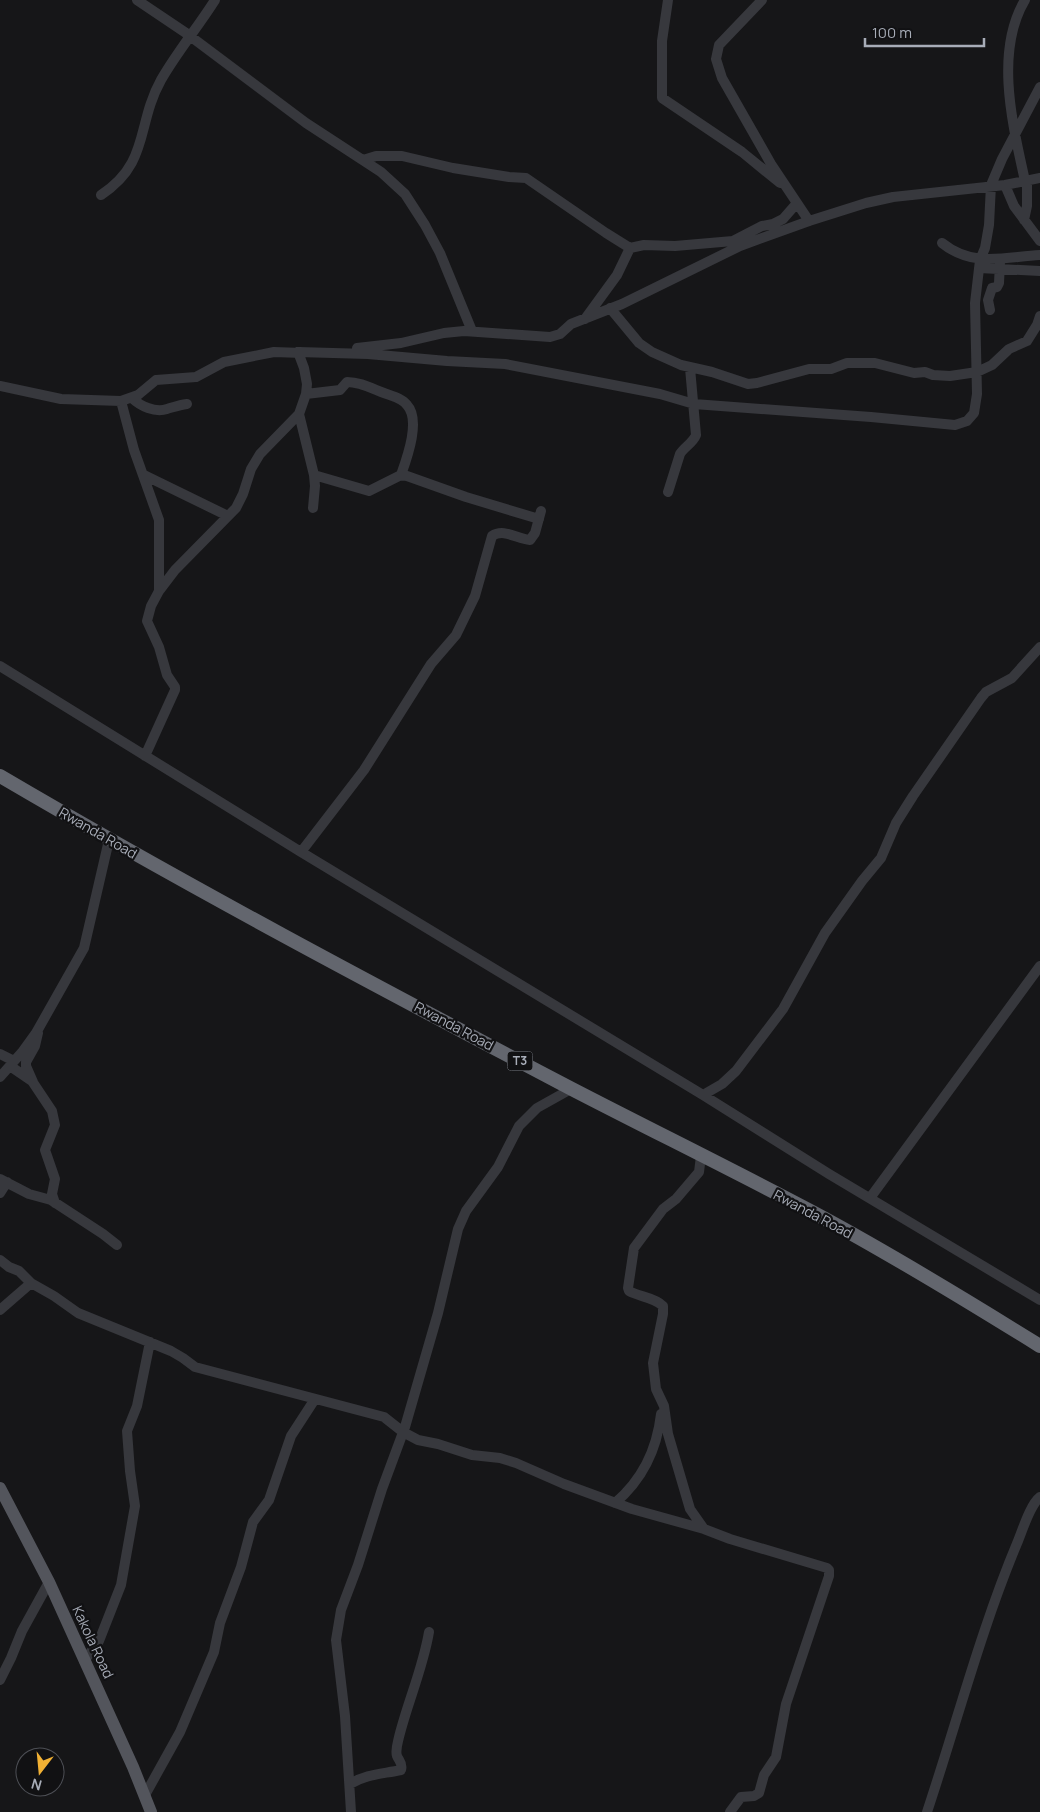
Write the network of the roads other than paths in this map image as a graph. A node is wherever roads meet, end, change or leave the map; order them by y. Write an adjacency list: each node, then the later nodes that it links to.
1 (137, 0): 6 (street)
2 (214, 0): 6 (street)
3 (668, 0): 14 (street)
4 (762, 0): 14 (street)
5 (1024, 0): 8 (street)
6 (190, 36): 9 (street); 15 (street)
7 (1040, 89): 8 (street)
8 (1014, 135): 11 (street); 12 (street)
9 (363, 160): 21 (street); 30 (street)
10 (1040, 178): 11 (street)
11 (1026, 181): 13 (street); 17 (street)
12 (991, 185): 13 (street); 18 (street); 23 (street)
13 (1005, 185): 17 (street)
14 (788, 190): 16 (street)
15 (100, 195)
16 (797, 203): 18 (street); 21 (street)
17 (1024, 220): 19 (street)
18 (809, 221): 26 (street)
19 (1040, 241)
20 (942, 243): 23 (street)
21 (630, 248): 29 (street)
22 (1040, 255): 24 (street)
23 (980, 264): 24 (street); 33 (street)
24 (1000, 264): 25 (street); 27 (street)
25 (1040, 271)
26 (610, 308): 29 (street); 32 (street)
27 (990, 310)
28 (1040, 316): 33 (street)
29 (584, 320): 30 (street)
30 (472, 331): 31 (street)
31 (301, 352): 35 (street); 36 (street); 38 (street)
32 (690, 368): 33 (street); 38 (street)
33 (977, 372): 38 (street)
34 (0, 386): 36 (street)
35 (306, 394): 39 (street); 42 (street)
36 (126, 400): 37 (street); 40 (street)
37 (187, 404)
38 (694, 404): 43 (street)
39 (299, 414): 41 (street); 45 (street)
40 (144, 475): 45 (street); 46 (street)
41 (314, 475): 42 (street); 44 (street)
42 (401, 475): 52 (street)
43 (668, 492)
44 (313, 508)
45 (228, 516): 46 (street)
46 (159, 590): 49 (street)
47 (1040, 647): 60 (street)
48 (0, 666): 49 (street)
49 (145, 756): 52 (street)
50 (0, 776): 51 (highway, Rwanda Road / T3)
51 (109, 840): 54 (street); 59 (highway, Rwanda Road / T3)
52 (301, 852): 60 (street)
53 (1040, 966): 64 (street)
54 (38, 1029): 56 (street); 58 (street)
55 (0, 1054): 56 (street)
56 (12, 1063): 57 (street); 58 (street)
57 (0, 1077)
58 (35, 1085): 65 (street)
59 (571, 1088): 61 (highway, Rwanda Road / T3); 75 (street)
60 (703, 1095): 64 (street)
61 (701, 1156): 72 (highway, Rwanda Road / T3); 74 (street)
62 (4, 1181): 63 (street); 65 (street)
63 (0, 1193)
64 (870, 1198): 69 (street)
65 (55, 1203): 66 (street)
66 (117, 1246)
67 (0, 1260): 68 (street)
68 (31, 1283): 70 (street); 71 (street)
69 (1040, 1300)
70 (0, 1310)
71 (150, 1342): 73 (street); 82 (street)
72 (1040, 1346)
73 (315, 1399): 75 (street); 85 (street)
74 (662, 1403): 78 (street); 79 (street)
75 (403, 1432): 78 (street); 84 (street)
76 (0, 1488): 80 (main road, Kakola Road)
77 (1040, 1497): 89 (street)
78 (615, 1503): 79 (street)
79 (704, 1529): 88 (street)
80 (49, 1582): 82 (main road, Kakola Road); 83 (street)
81 (429, 1632): 84 (street)
82 (84, 1661): 85 (main road, Kakola Road)
83 (0, 1680)
84 (350, 1784): 87 (street)
85 (145, 1795): 86 (main road, Kakola Road)
86 (151, 1812)
87 (351, 1812)
88 (730, 1812)
89 (927, 1812)

